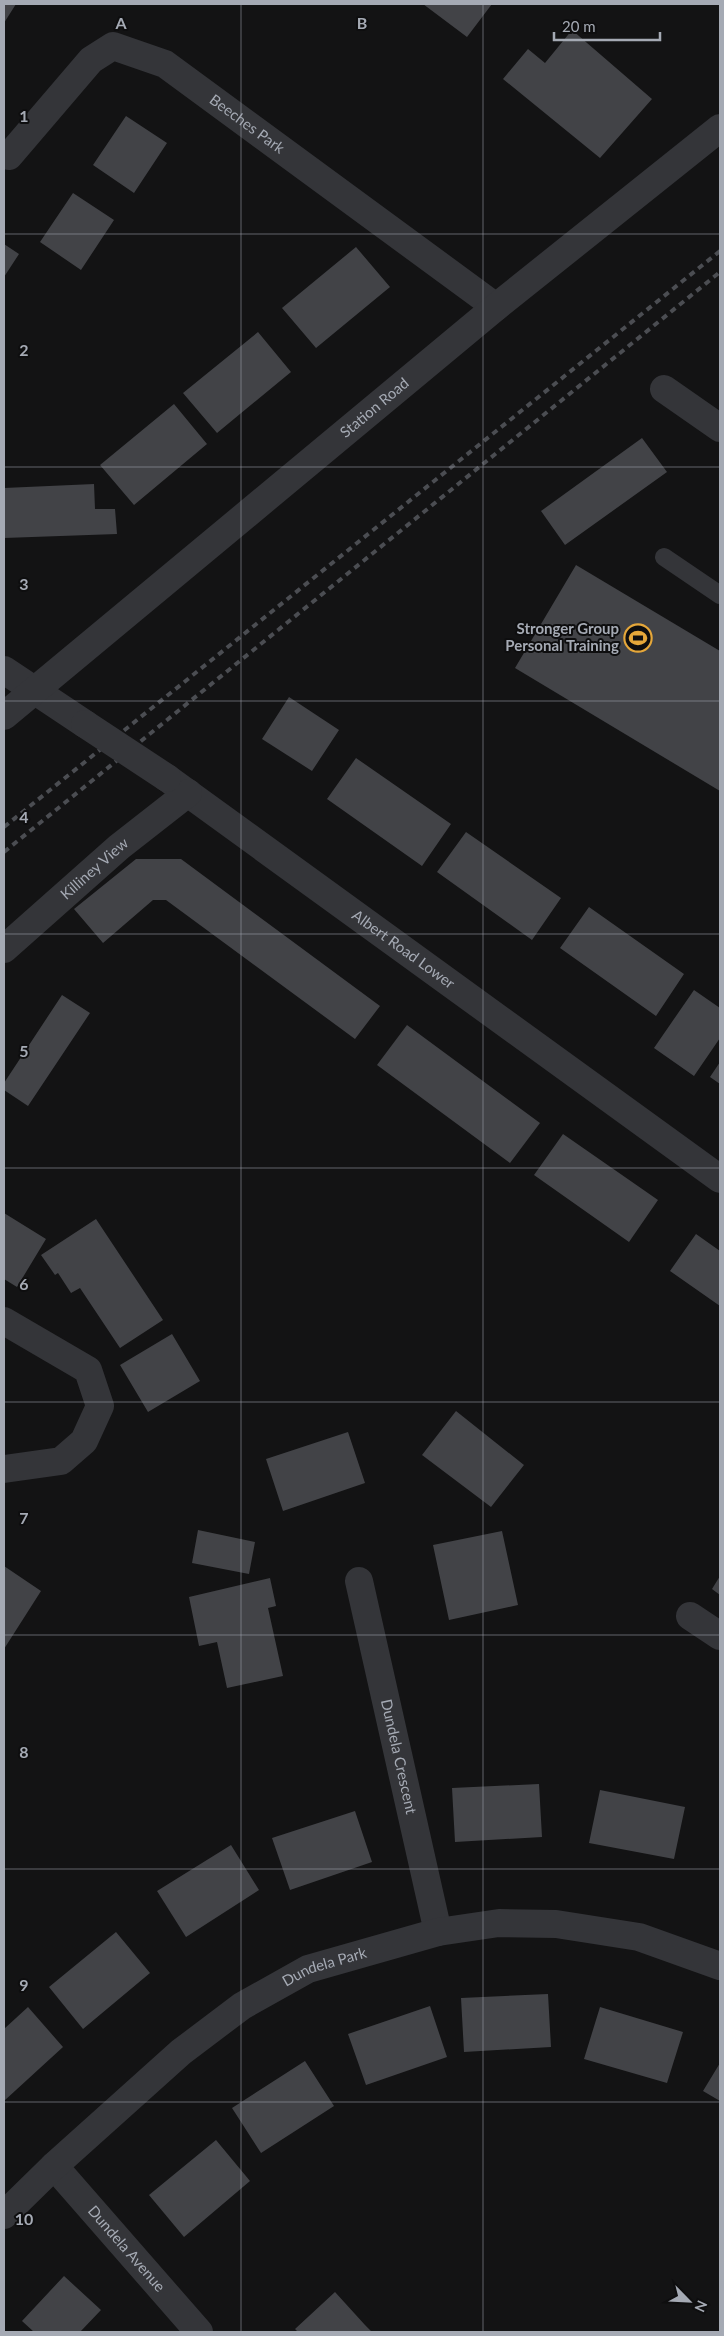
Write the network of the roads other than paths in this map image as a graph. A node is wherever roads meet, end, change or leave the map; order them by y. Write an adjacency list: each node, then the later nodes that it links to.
1 (720, 128): 3 (street, Station Road)
2 (9, 156): 3 (street, Beeches Park)
3 (496, 307): 9 (street, Station Road)
4 (664, 389): 5 (street)
5 (720, 428)
6 (664, 557): 7 (lane)
7 (720, 595)
8 (4, 670): 9 (street, Albert Road Lower)
9 (35, 692): 10 (street, Station Road); 11 (street, Albert Road Lower, bridge)
10 (4, 716)
11 (178, 786): 12 (street, Killiney View); 13 (street, Albert Road Lower)
12 (4, 949)
13 (720, 1179)
14 (4, 1321): 15 (street)
15 (4, 1469)
16 (359, 1581): 19 (street, Dundela Crescent)
17 (690, 1616): 18 (street)
18 (720, 1636)
19 (438, 1932): 20 (street, Dundela Park); 21 (street, Dundela Park)
20 (720, 1966)
21 (54, 2166): 22 (street, Dundela Park); 23 (street, Dundela Avenue)
22 (4, 2215)
23 (199, 2332)

